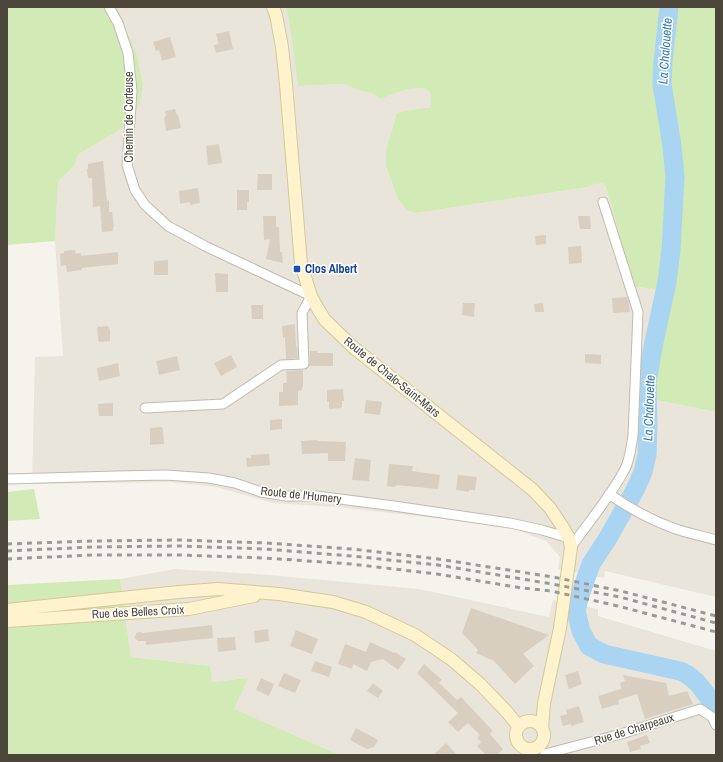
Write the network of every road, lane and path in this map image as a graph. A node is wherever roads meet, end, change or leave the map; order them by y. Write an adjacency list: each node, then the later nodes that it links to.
1 (110, 7): 4 (street, Chemin de Corteuse)
2 (273, 7): 4 (main road, Route de Chalo-Saint-Mars)
3 (603, 202): 7 (street)
4 (311, 296): 5 (street); 9 (main road, Route de Chalo-Saint-Mars)
5 (145, 408)
6 (7, 479): 9 (street, Route de l'Humery)
7 (609, 494): 8 (street); 9 (street)
8 (716, 540)
9 (570, 543): 15 (main road)
10 (218, 589): 11 (main road, Rue des Belles Croix); 12 (main road); 13 (main road, Rue des Belles Croix)
11 (267, 593): 12 (main road, Rue des Belles Croix); 18 (main road, Rue des Belles Croix)
12 (221, 603): 14 (main road, Rue des Belles Croix)
13 (7, 610)
14 (7, 620)
15 (544, 703): 16 (main road); 19 (main road)
16 (530, 721): 18 (main road); 19 (main road)
17 (716, 725): 20 (street, Rue de Charpeaux)
18 (519, 727): 20 (main road)
19 (542, 728): 20 (main road)
20 (539, 753)

